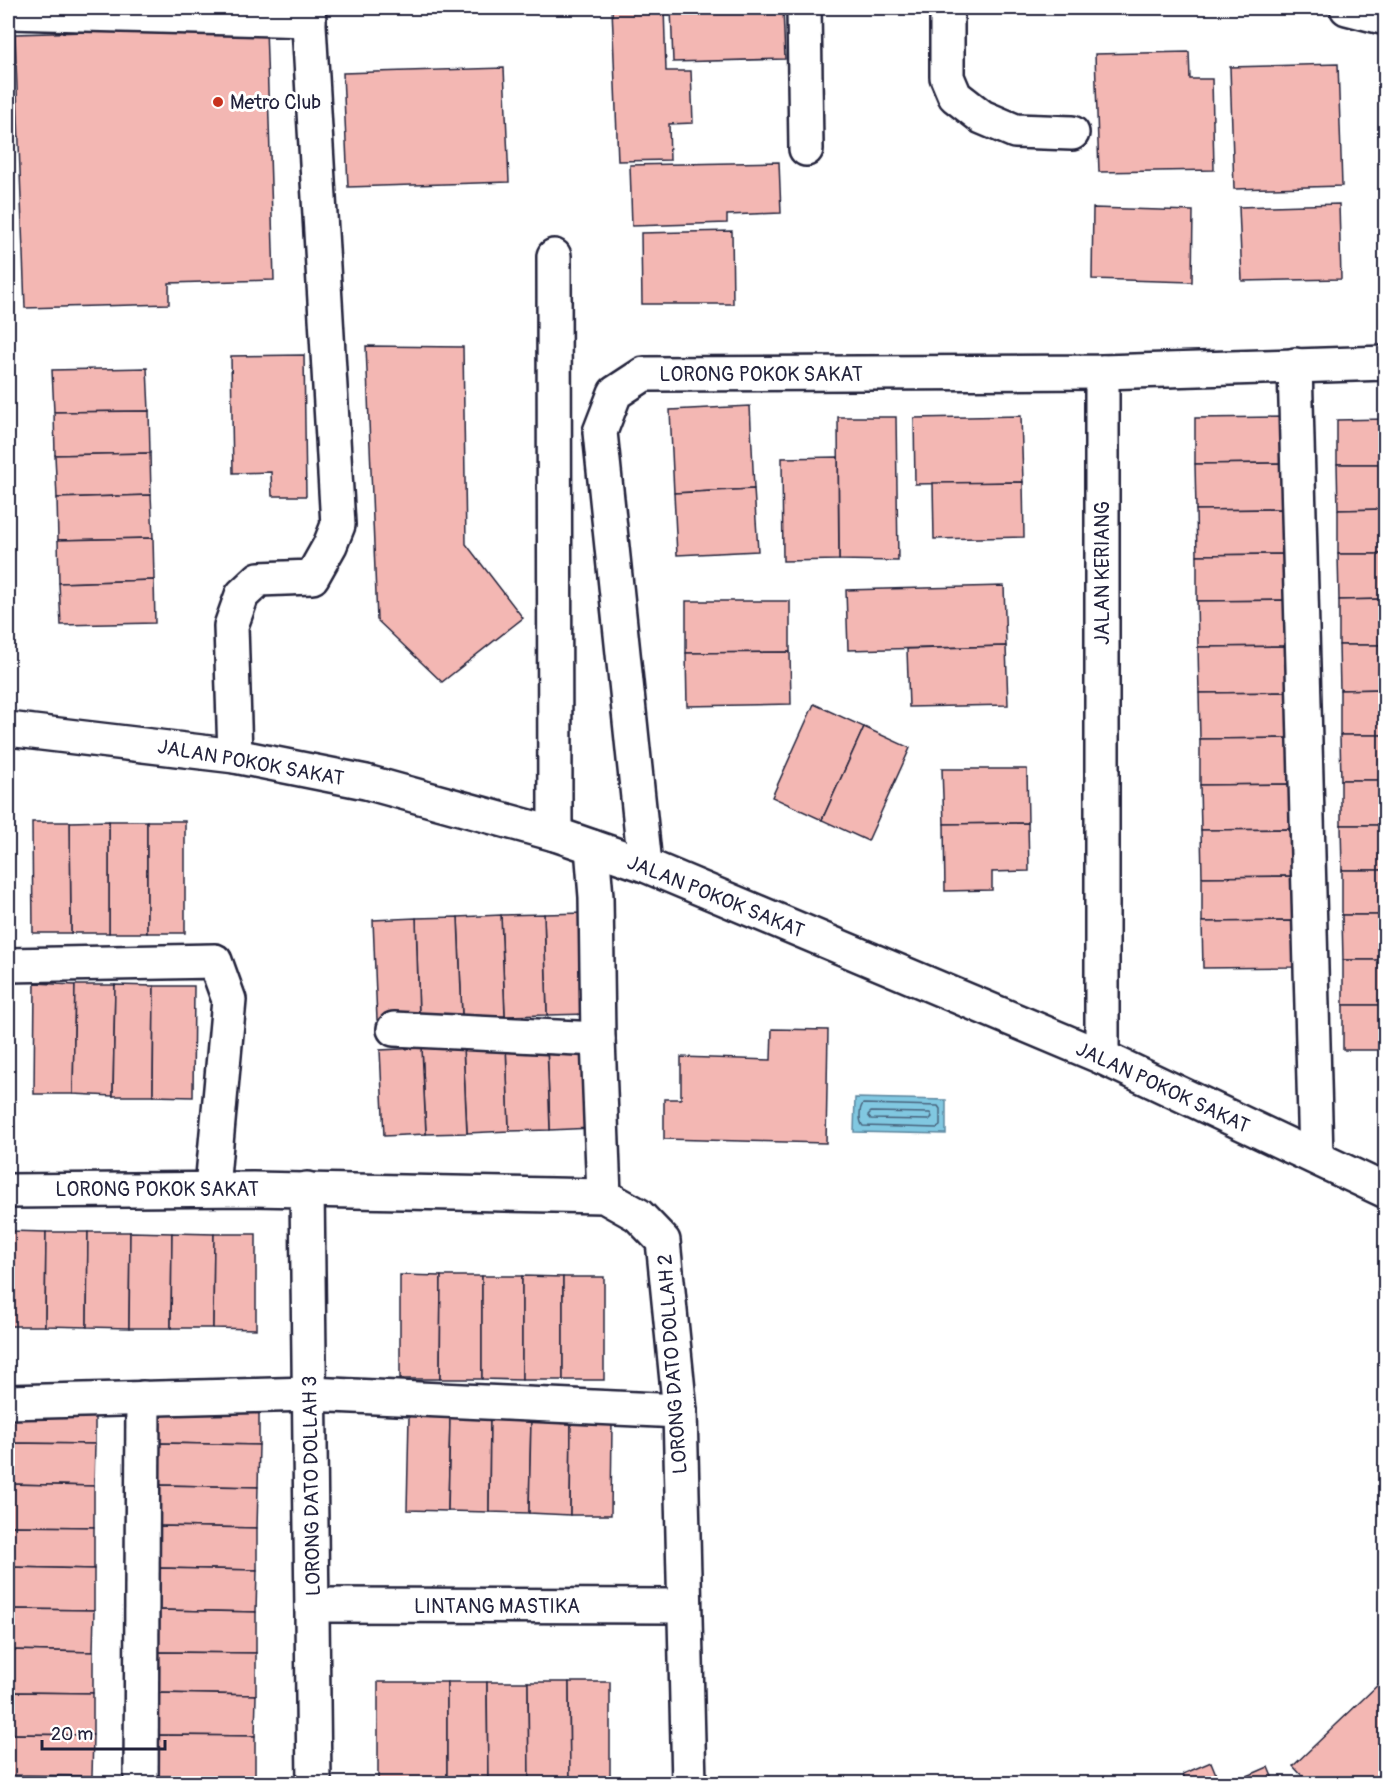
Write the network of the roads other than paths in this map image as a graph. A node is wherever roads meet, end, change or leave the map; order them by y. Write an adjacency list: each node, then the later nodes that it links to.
1 (804, 8): 8 (street)
2 (947, 8): 7 (street)
3 (1347, 8): 6 (street)
4 (8, 12): 5 (street)
5 (309, 14): 14 (street)
6 (1386, 18)
7 (1072, 133)
8 (806, 149)
9 (554, 256): 15 (street)
10 (1386, 363): 11 (street)
11 (1295, 365): 12 (street); 22 (street)
12 (1102, 372): 17 (street, LORONG POKOK SAKAT); 21 (street, JALAN KERIANG)
13 (8, 729): 14 (street, JALAN POKOK SAKAT)
14 (235, 756): 15 (street, JALAN POKOK SAKAT)
15 (555, 834): 16 (street, JALAN POKOK SAKAT)
16 (592, 847): 17 (street, JALAN POKOK SAKAT); 20 (street)
17 (645, 866): 21 (street, JALAN POKOK SAKAT)
18 (8, 965): 23 (street)
19 (394, 1029): 20 (street)
20 (598, 1038): 27 (street)
21 (1102, 1057): 22 (street, JALAN POKOK SAKAT)
22 (1316, 1157): 26 (street, JALAN POKOK SAKAT)
23 (212, 1188): 24 (street, LORONG POKOK SAKAT); 25 (street, LORONG POKOK SAKAT)
24 (308, 1189): 27 (street, LORONG DATO DOLLAH 2); 28 (street, LORONG DATO DOLLAH 3)
25 (8, 1191)
26 (1386, 1191)
27 (603, 1196): 31 (street, LORONG DATO DOLLAH 2)
28 (310, 1394): 29 (street); 31 (street); 32 (street, LORONG DATO DOLLAH 3)
29 (143, 1398): 30 (street); 34 (street)
30 (8, 1402)
31 (680, 1411): 33 (street, LORONG DATO DOLLAH 2)
32 (312, 1605): 33 (street, LINTANG MASTIKA); 35 (street, LORONG DATO DOLLAH 3)
33 (683, 1606): 36 (street, LORONG DATO DOLLAH 2)
34 (141, 1784)
35 (314, 1784)
36 (688, 1784)

